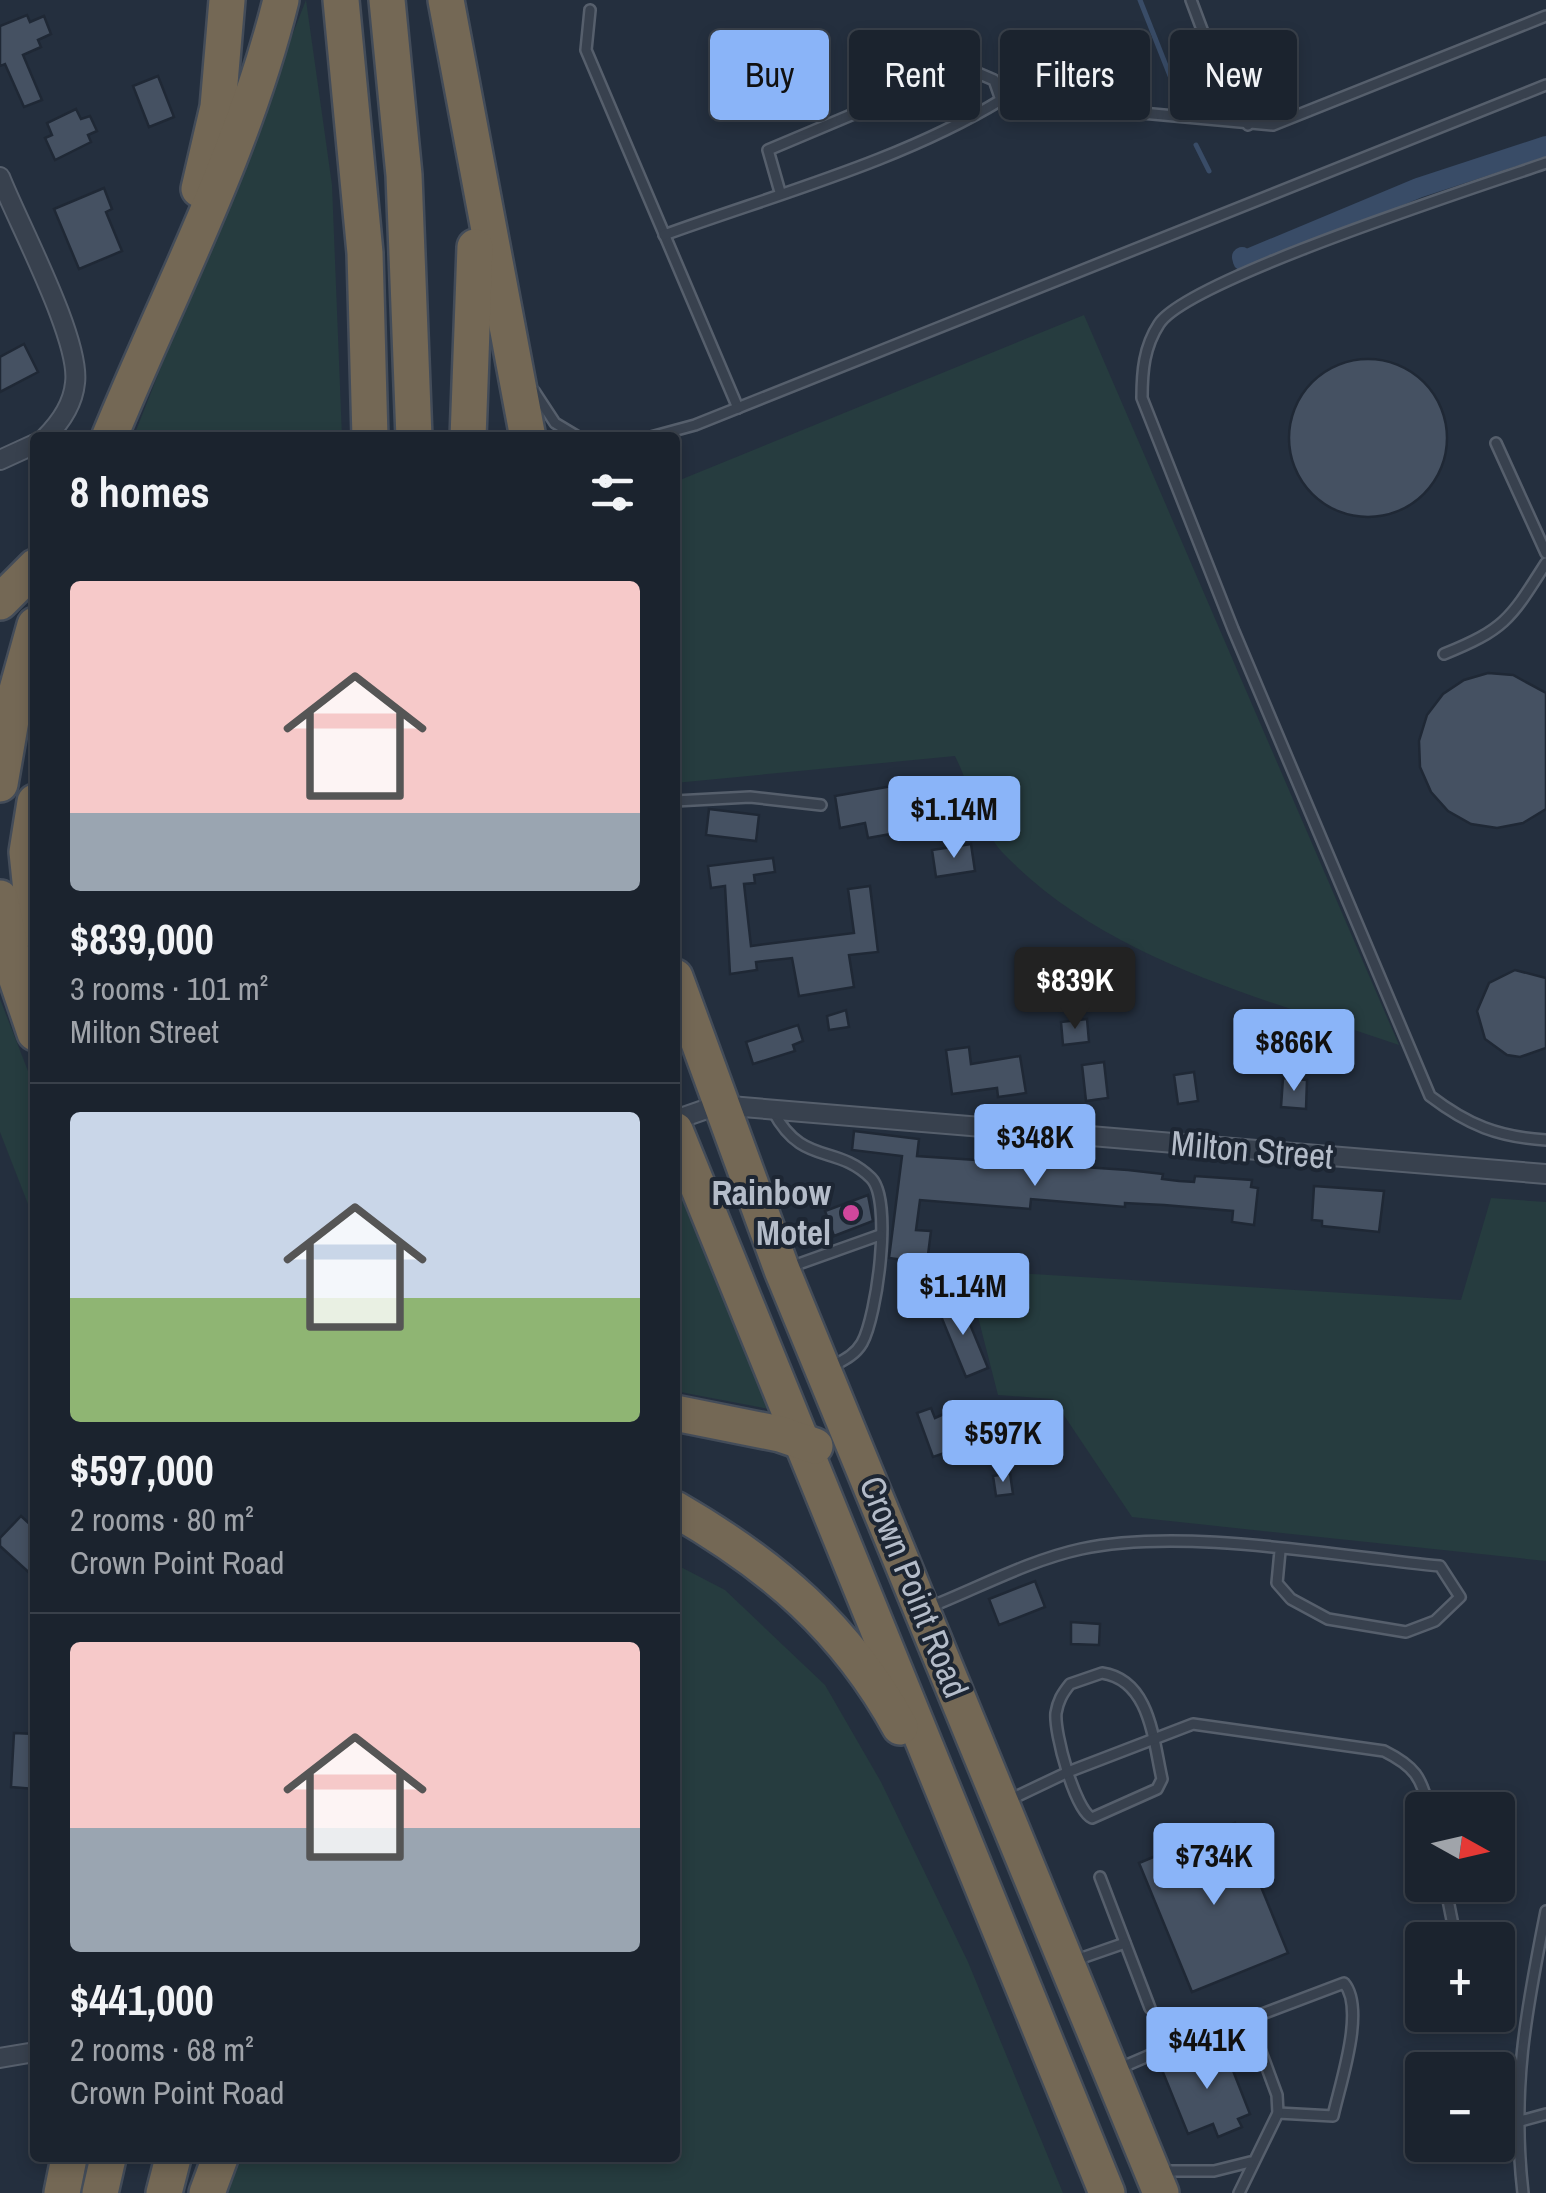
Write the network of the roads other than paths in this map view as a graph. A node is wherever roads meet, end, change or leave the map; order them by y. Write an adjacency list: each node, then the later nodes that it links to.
1 (227, 0): 21 (highway)
2 (280, 0): 21 (highway)
3 (341, 0): 26 (highway)
4 (387, 0): 27 (highway)
5 (446, 0): 14 (highway)
6 (1191, 0): 13 (lane)
7 (590, 10): 19 (lane)
8 (1546, 16): 13 (lane)
9 (1546, 86): 22 (lane)
10 (1000, 97): 17 (lane)
11 (1000, 101): 17 (lane)
12 (1150, 115): 13 (lane)
13 (1248, 125)
14 (470, 146): 20 (highway); 28 (highway)
15 (1546, 163): 53 (lane)
16 (0, 177): 18 (street)
17 (780, 192): 19 (lane)
18 (5, 205): 24 (street)
19 (664, 235): 22 (lane)
20 (502, 304): 29 (highway); 30 (lane)
21 (164, 305): 25 (highway)
22 (738, 408): 23 (lane)
23 (695, 426): 31 (lane); 32 (lane)
24 (49, 432)
25 (111, 432)
26 (370, 432)
27 (414, 432)
28 (468, 432)
29 (527, 432)
30 (570, 432)
31 (670, 432)
32 (680, 435)
33 (1496, 443): 36 (lane)
34 (30, 446): 35 (street)
35 (0, 460)
36 (1546, 553)
37 (1546, 563): 41 (lane)
38 (30, 572): 39 (highway)
39 (0, 602)
40 (30, 643): 42 (highway)
41 (1444, 654)
42 (0, 784)
43 (680, 801): 44 (lane)
44 (821, 805)
45 (30, 838): 46 (highway)
46 (30, 874)
47 (0, 898): 49 (highway)
48 (680, 993): 50 (highway, Crown Point Road)
49 (30, 1018)
50 (718, 1104): 51 (street, Milton Street); 52 (street); 57 (highway, Crown Point Road)
51 (773, 1111): 55 (street, Milton Street); 56 (lane)
52 (680, 1118)
53 (1546, 1140)
54 (680, 1142): 60 (highway)
55 (1546, 1174)
56 (880, 1235): 57 (lane); 58 (lane)
57 (782, 1270): 58 (highway, Crown Point Road)
58 (824, 1371): 63 (highway, Crown Point Road)
59 (680, 1414): 60 (highway)
60 (800, 1438): 63 (highway); 69 (highway)
61 (680, 1512): 69 (highway)
62 (1280, 1551): 62 (lane); 64 (lane)
63 (908, 1574): 64 (highway, Crown Point Road)
64 (923, 1610): 68 (highway, Crown Point Road)
65 (1153, 1738): 66 (lane); 66 (lane); 66 (lane); 67 (lane)
66 (1068, 1772): 68 (lane)
67 (1425, 1792)
68 (1002, 1803): 73 (highway, Crown Point Road)
69 (973, 1863): 92 (highway)
70 (1100, 1877): 72 (lane)
71 (1546, 1911): 81 (lane)
72 (1125, 1943): 73 (lane); 74 (lane)
73 (1068, 1963): 78 (highway, Crown Point Road)
74 (1150, 2008)
75 (1249, 2019): 78 (lane); 79 (lane); 79 (lane)
76 (30, 2053): 77 (street)
77 (0, 2058)
78 (1112, 2072): 87 (highway, Crown Point Road)
79 (1278, 2113): 86 (lane)
80 (1546, 2114): 81 (lane)
81 (1517, 2122): 94 (lane)
82 (69, 2162): 88 (highway)
83 (107, 2162): 89 (highway)
84 (172, 2162): 90 (highway)
85 (219, 2162): 91 (highway)
86 (1250, 2162): 87 (lane); 93 (lane)
87 (1156, 2182)
88 (62, 2193)
89 (100, 2193)
90 (164, 2193)
91 (207, 2193)
92 (1107, 2193)
93 (1239, 2193)
94 (1522, 2193)

